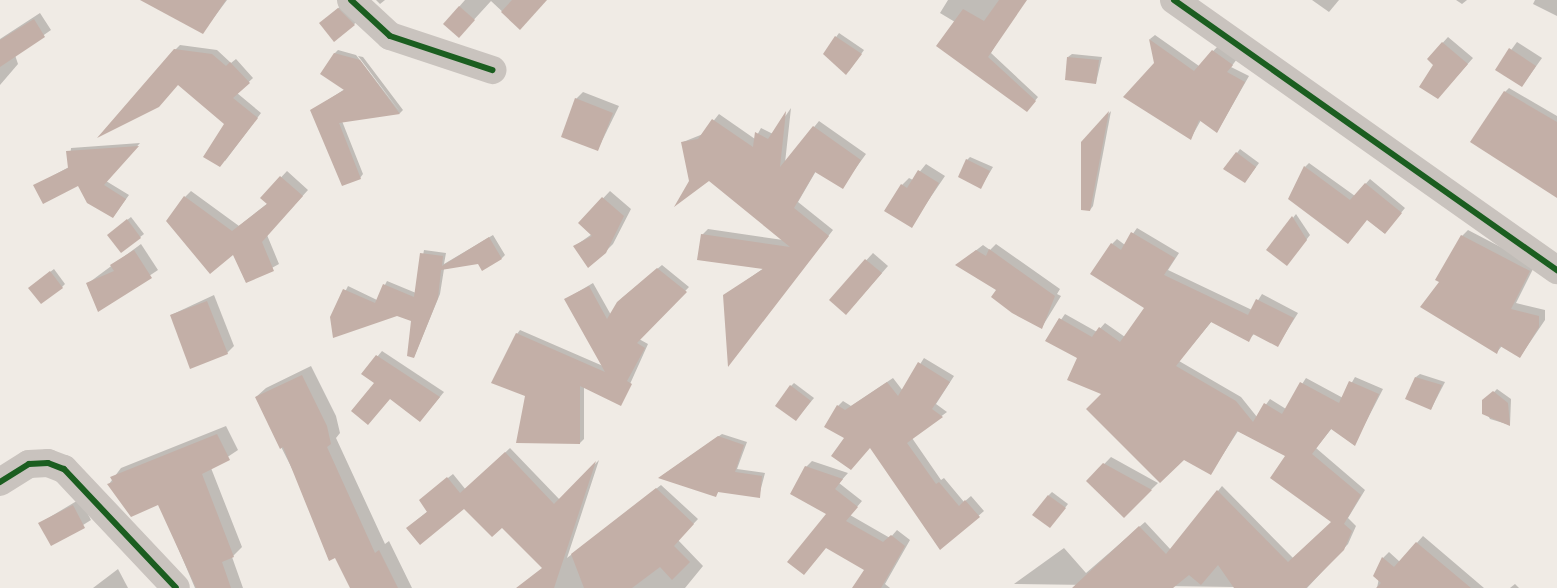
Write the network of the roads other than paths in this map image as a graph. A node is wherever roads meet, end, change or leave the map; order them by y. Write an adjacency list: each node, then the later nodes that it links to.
1 (351, 0): 3 (street)
2 (1174, 0): 4 (street)
3 (492, 70)
4 (1557, 270)
5 (0, 482): 6 (street)
6 (176, 588)

